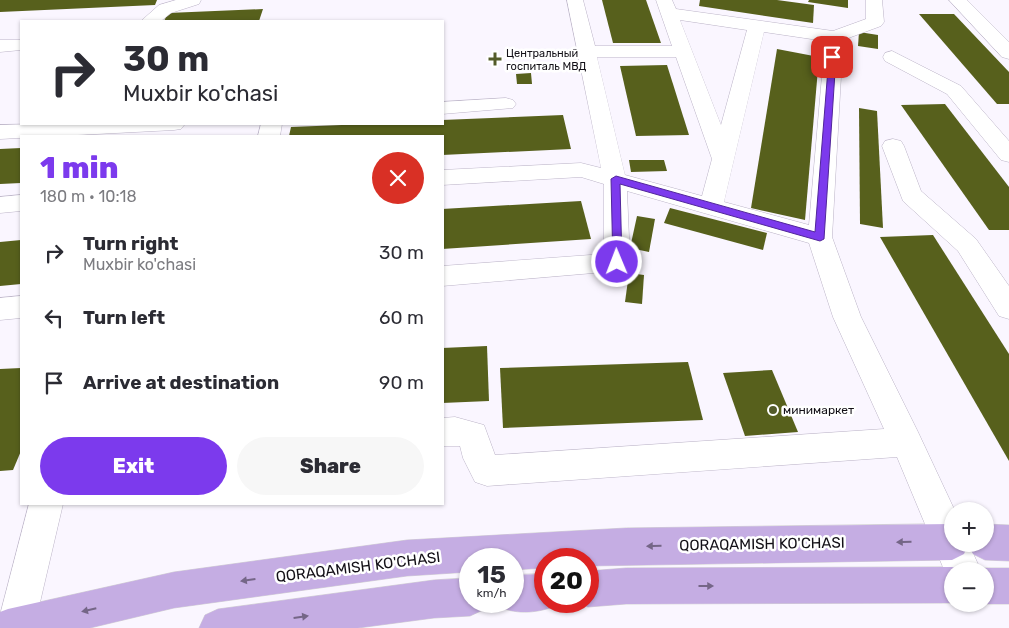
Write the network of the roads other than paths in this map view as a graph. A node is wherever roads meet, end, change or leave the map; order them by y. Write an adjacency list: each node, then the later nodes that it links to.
1 (193, 0): 6 (street)
2 (575, 0): 12 (street)
3 (874, 0): 8 (street)
4 (957, 0): 13 (street)
5 (666, 6): 7 (street); 11 (street)
6 (151, 20)
7 (757, 26): 8 (street); 21 (street)
8 (834, 37): 27 (street)
9 (20, 45): 10 (street)
10 (0, 46)
11 (683, 51): 12 (street); 21 (street)
12 (587, 52): 23 (street)
13 (1009, 53)
14 (892, 57): 20 (street)
15 (506, 104): 16 (street)
16 (444, 108)
17 (152, 125): 18 (street)
18 (0, 132)
19 (893, 146): 30 (street)
20 (1009, 155)
21 (724, 161): 26 (street)
22 (444, 178): 23 (street)
23 (616, 179): 26 (street); 28 (street)
24 (20, 203): 25 (street)
25 (0, 205)
26 (711, 207): 27 (street)
27 (820, 237): 33 (street)
28 (444, 276)
29 (20, 308): 31 (street)
30 (1009, 308)
31 (0, 309)
32 (444, 432): 33 (street)
33 (907, 442): 35 (street)
34 (46, 505): 44 (street)
35 (944, 527)
36 (994, 542): 37 (main road)
37 (1009, 542)
38 (944, 552): 44 (main road, QORAQAMISH KO'CHASI, one-way to 44)
39 (944, 586): 42 (main road, one-way to 39)
40 (994, 586): 41 (main road)
41 (1009, 586)
42 (599, 588)
43 (459, 598): 45 (main road, one-way to 43)
44 (13, 627)
45 (218, 628)

